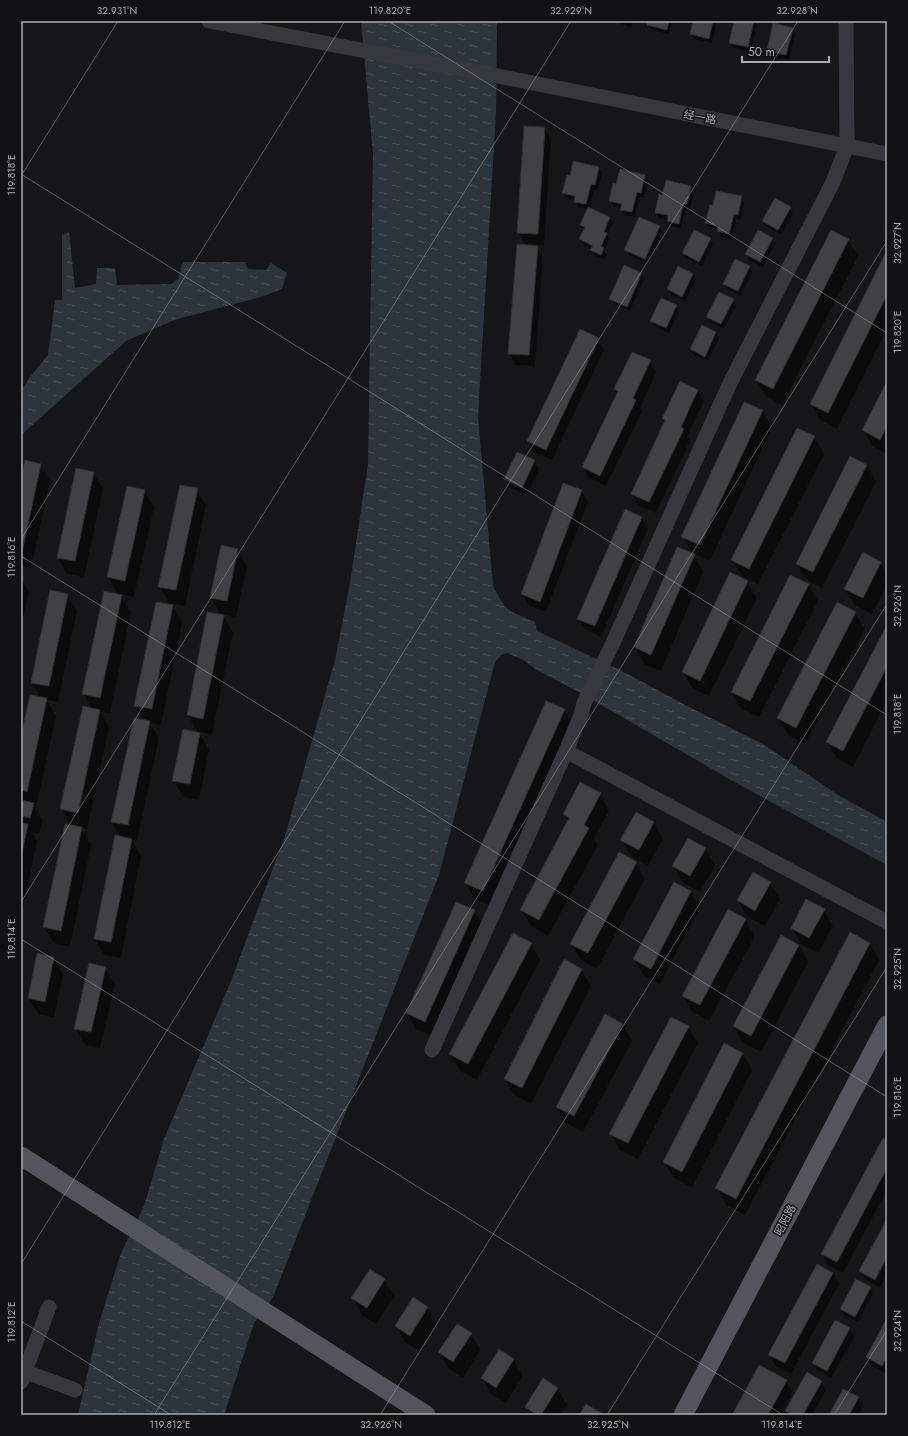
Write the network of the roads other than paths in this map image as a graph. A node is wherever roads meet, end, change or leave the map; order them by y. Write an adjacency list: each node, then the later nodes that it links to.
1 (209, 21): 3 (street, 经一路)
2 (846, 21): 3 (street)
3 (847, 146): 4 (street, 经一路); 5 (street)
4 (887, 154)
5 (566, 751): 6 (street); 8 (street)
6 (887, 922)
7 (887, 1025): 14 (main road, 昭阳路)
8 (432, 1050)
9 (21, 1156): 13 (main road)
10 (50, 1307): 11 (street)
11 (22, 1375): 12 (street)
12 (76, 1390)
13 (426, 1415)
14 (683, 1415)

